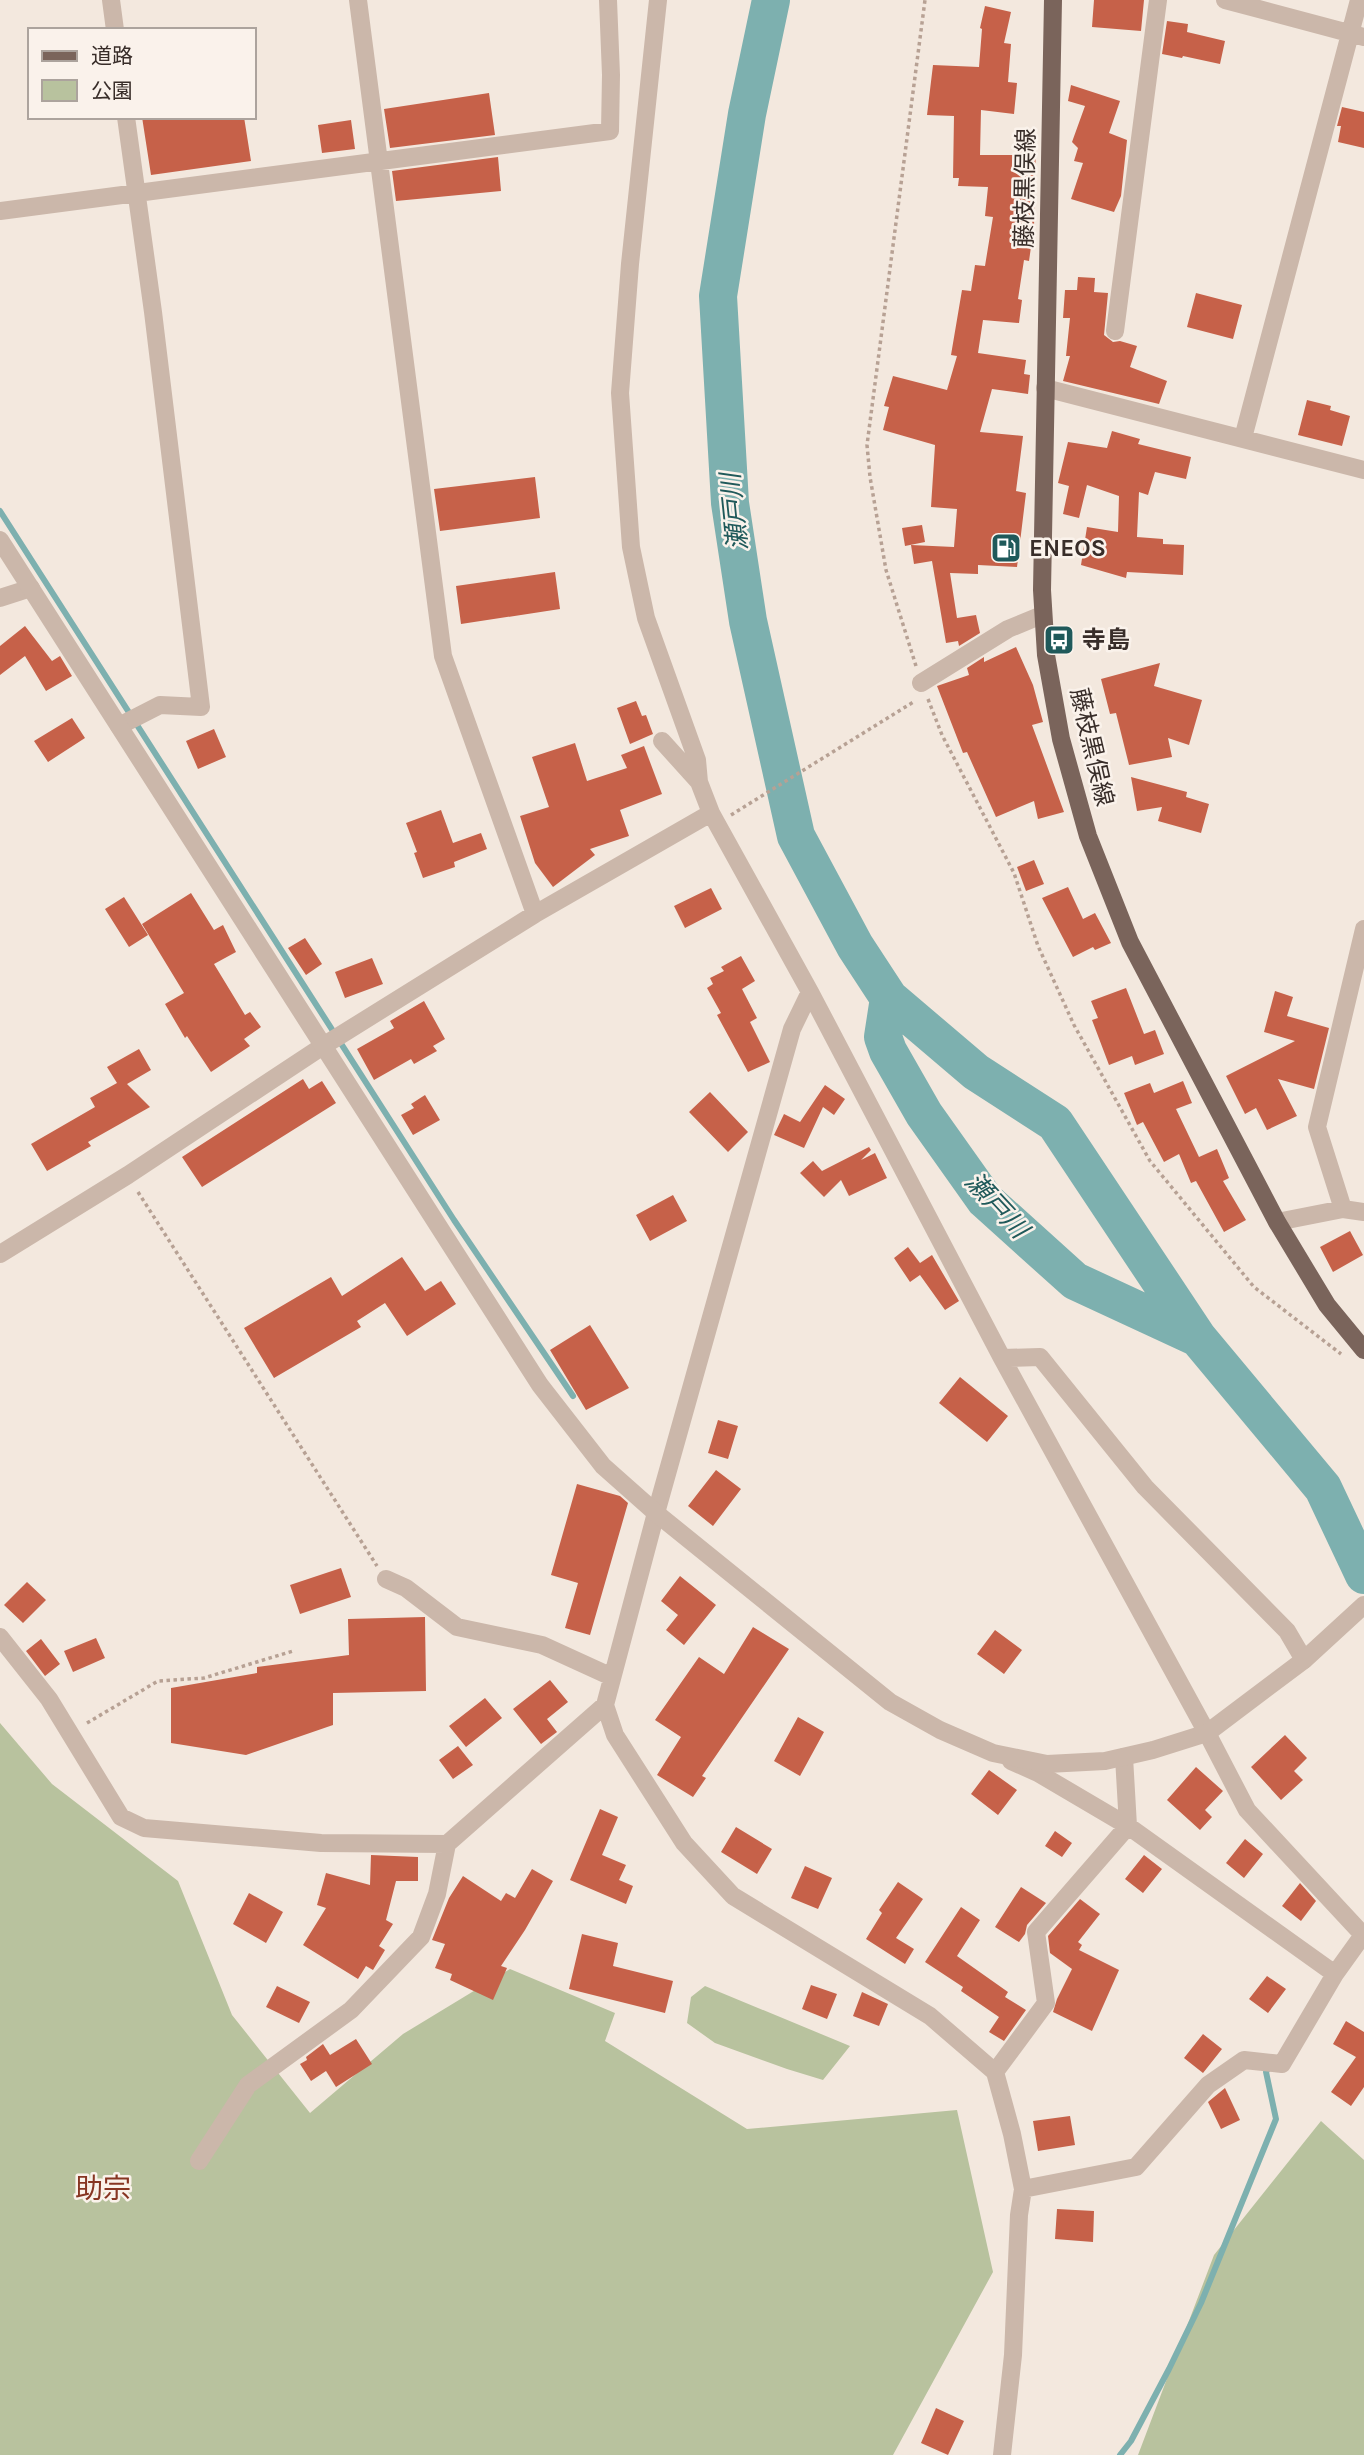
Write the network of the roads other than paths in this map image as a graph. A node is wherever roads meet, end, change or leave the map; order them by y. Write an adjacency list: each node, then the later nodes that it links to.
1 (111, 0): 9 (street)
2 (358, 0): 12 (street)
3 (608, 0): 12 (street)
4 (658, 0): 26 (street)
5 (1053, 0): 16 (main road, 藤枝黒俣線)
6 (1158, 0): 15 (street)
7 (1224, 0): 10 (street)
8 (1359, 0): 10 (street)
9 (115, 28)
10 (1357, 35): 17 (street)
11 (126, 119): 13 (street)
12 (379, 161): 13 (street); 28 (street)
13 (136, 195): 14 (street); 24 (street)
14 (0, 211)
15 (1115, 331)
16 (1045, 388): 17 (street); 22 (main road, 藤枝黒俣線)
17 (1242, 439): 18 (street)
18 (1364, 470)
19 (0, 540): 20 (street)
20 (31, 588): 21 (street); 24 (street)
21 (0, 598)
22 (1042, 615): 23 (street); 34 (main road, 藤枝黒俣線)
23 (924, 688)
24 (119, 726): 31 (street)
25 (662, 741): 26 (street)
26 (699, 782): 27 (street)
27 (719, 815): 28 (street); 30 (street)
28 (535, 914): 31 (street)
29 (1364, 929): 32 (street)
30 (810, 992): 37 (street); 38 (street)
31 (323, 1046): 35 (street); 38 (street)
32 (1343, 1209): 33 (street); 34 (street)
33 (1364, 1212)
34 (1277, 1222): 36 (main road, 藤枝黒俣線)
35 (0, 1254)
36 (1364, 1350)
37 (1002, 1357): 42 (street); 45 (street)
38 (656, 1513): 43 (street); 46 (street)
39 (386, 1579): 43 (street)
40 (1364, 1605): 42 (street)
41 (0, 1637): 49 (street)
42 (1304, 1660): 45 (street)
43 (612, 1677): 44 (street)
44 (605, 1705): 49 (street); 52 (street)
45 (1207, 1733): 47 (street); 50 (street)
46 (993, 1753): 47 (street); 48 (street)
47 (1124, 1757): 48 (street)
48 (1128, 1826): 51 (street); 52 (street)
49 (447, 1844): 53 (street)
50 (1363, 1935): 51 (street)
51 (1335, 1974): 54 (street)
52 (995, 2072): 54 (street)
53 (199, 2161)
54 (1023, 2189): 55 (street)
55 (1002, 2455)

